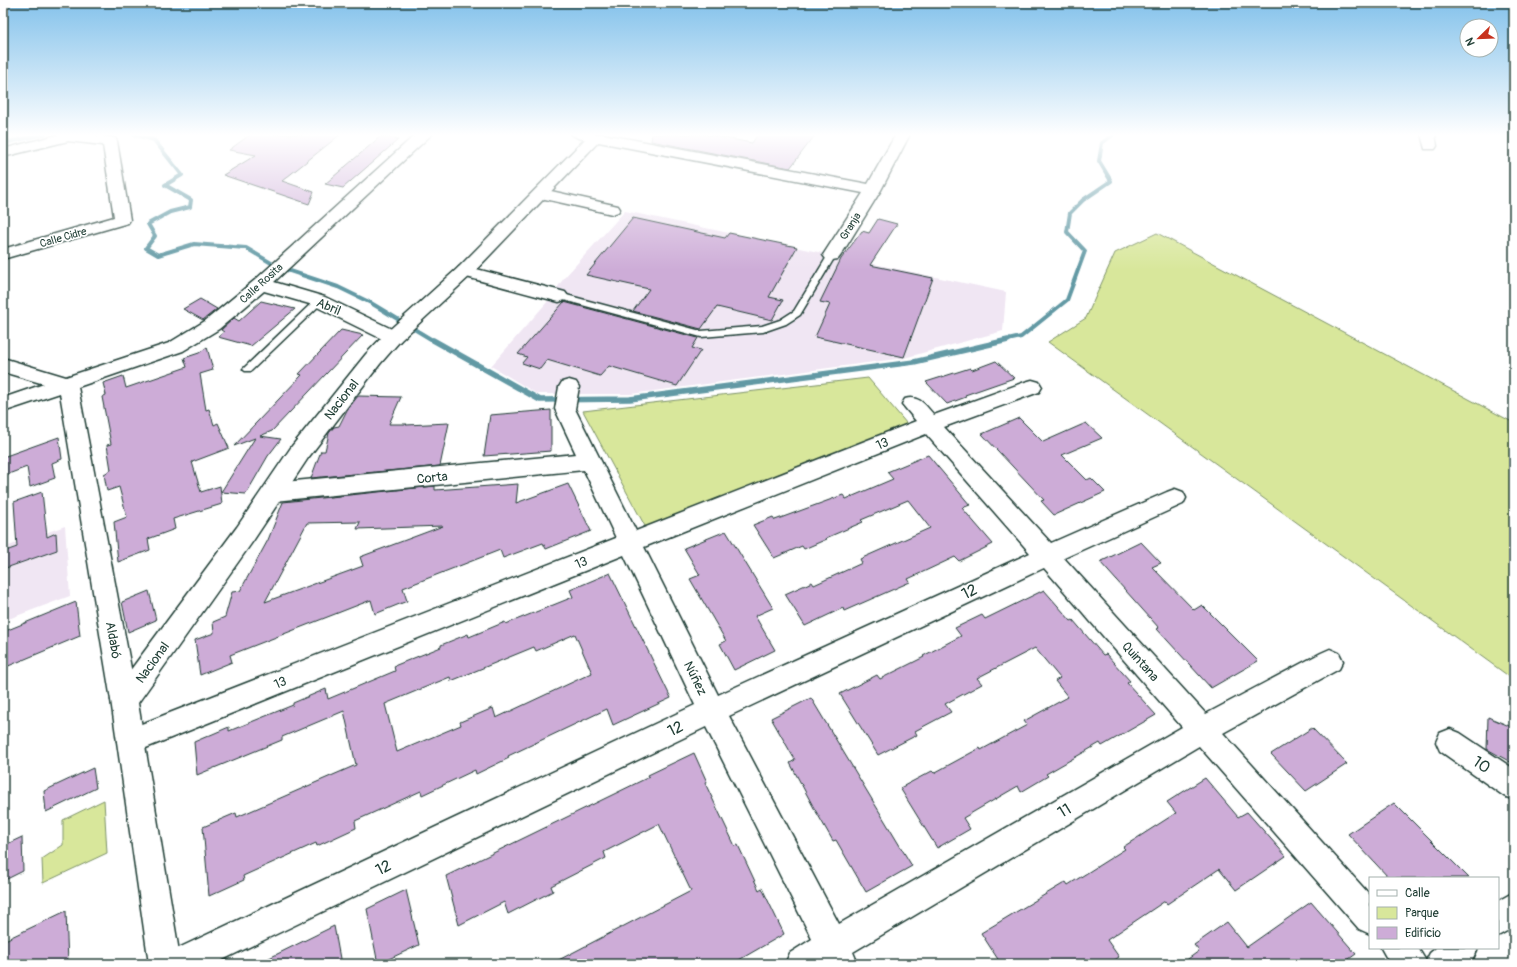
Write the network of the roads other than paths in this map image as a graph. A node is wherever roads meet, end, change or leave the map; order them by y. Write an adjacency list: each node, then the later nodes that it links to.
1 (116, 179): 9 (street, Calle Cidre)
2 (376, 179): 12 (street, Calle Rosita)
3 (556, 179): 7 (street, Nacional)
4 (818, 179): 6 (street)
5 (879, 179): 6 (street, Granja)
6 (873, 190): 10 (street, Granja)
7 (542, 194): 8 (street); 11 (street, Nacional)
8 (612, 209)
9 (3, 254)
10 (832, 255): 13 (lane)
11 (465, 271): 13 (street); 15 (street, Nacional)
12 (266, 279): 14 (street, Abril); 18 (street, Calle Rosita)
13 (559, 296)
14 (318, 301): 15 (street, Abril); 17 (lane)
15 (397, 334): 25 (street, Nacional)
16 (3, 365): 18 (street)
17 (248, 369)
18 (68, 384): 22 (street, Calle Rosita); 30 (street, Aldabó)
19 (1032, 387): 23 (street, 13)
20 (567, 398): 24 (street, Núñez)
21 (912, 404): 23 (street, Quintana)
22 (3, 405)
23 (930, 424): 27 (street, 13); 28 (street, Quintana)
24 (591, 461): 25 (street, Corta); 27 (street, Núñez)
25 (274, 492): 30 (street, Nacional)
26 (1174, 498): 28 (street, 12)
27 (630, 543): 31 (street, Núñez); 33 (street, 13)
28 (1047, 555): 31 (street, 12); 32 (street, Quintana)
29 (1330, 661): 32 (street, 11)
30 (124, 700): 33 (street, Aldabó)
31 (712, 711): 41 (street, Núñez); 43 (street, 12)
32 (1202, 730): 37 (street, Quintana); 41 (street, 11)
33 (131, 741): 42 (street, Aldabó)
34 (1450, 742): 35 (street, 10)
35 (1514, 786)
36 (1514, 908): 38 (street)
37 (1369, 917)
38 (1499, 919)
39 (1397, 949): 45 (street)
40 (1461, 949): 46 (street)
41 (837, 954): 44 (street, 11)
42 (165, 964)
43 (179, 964)
44 (801, 964)
45 (1411, 964)
46 (1441, 964)

